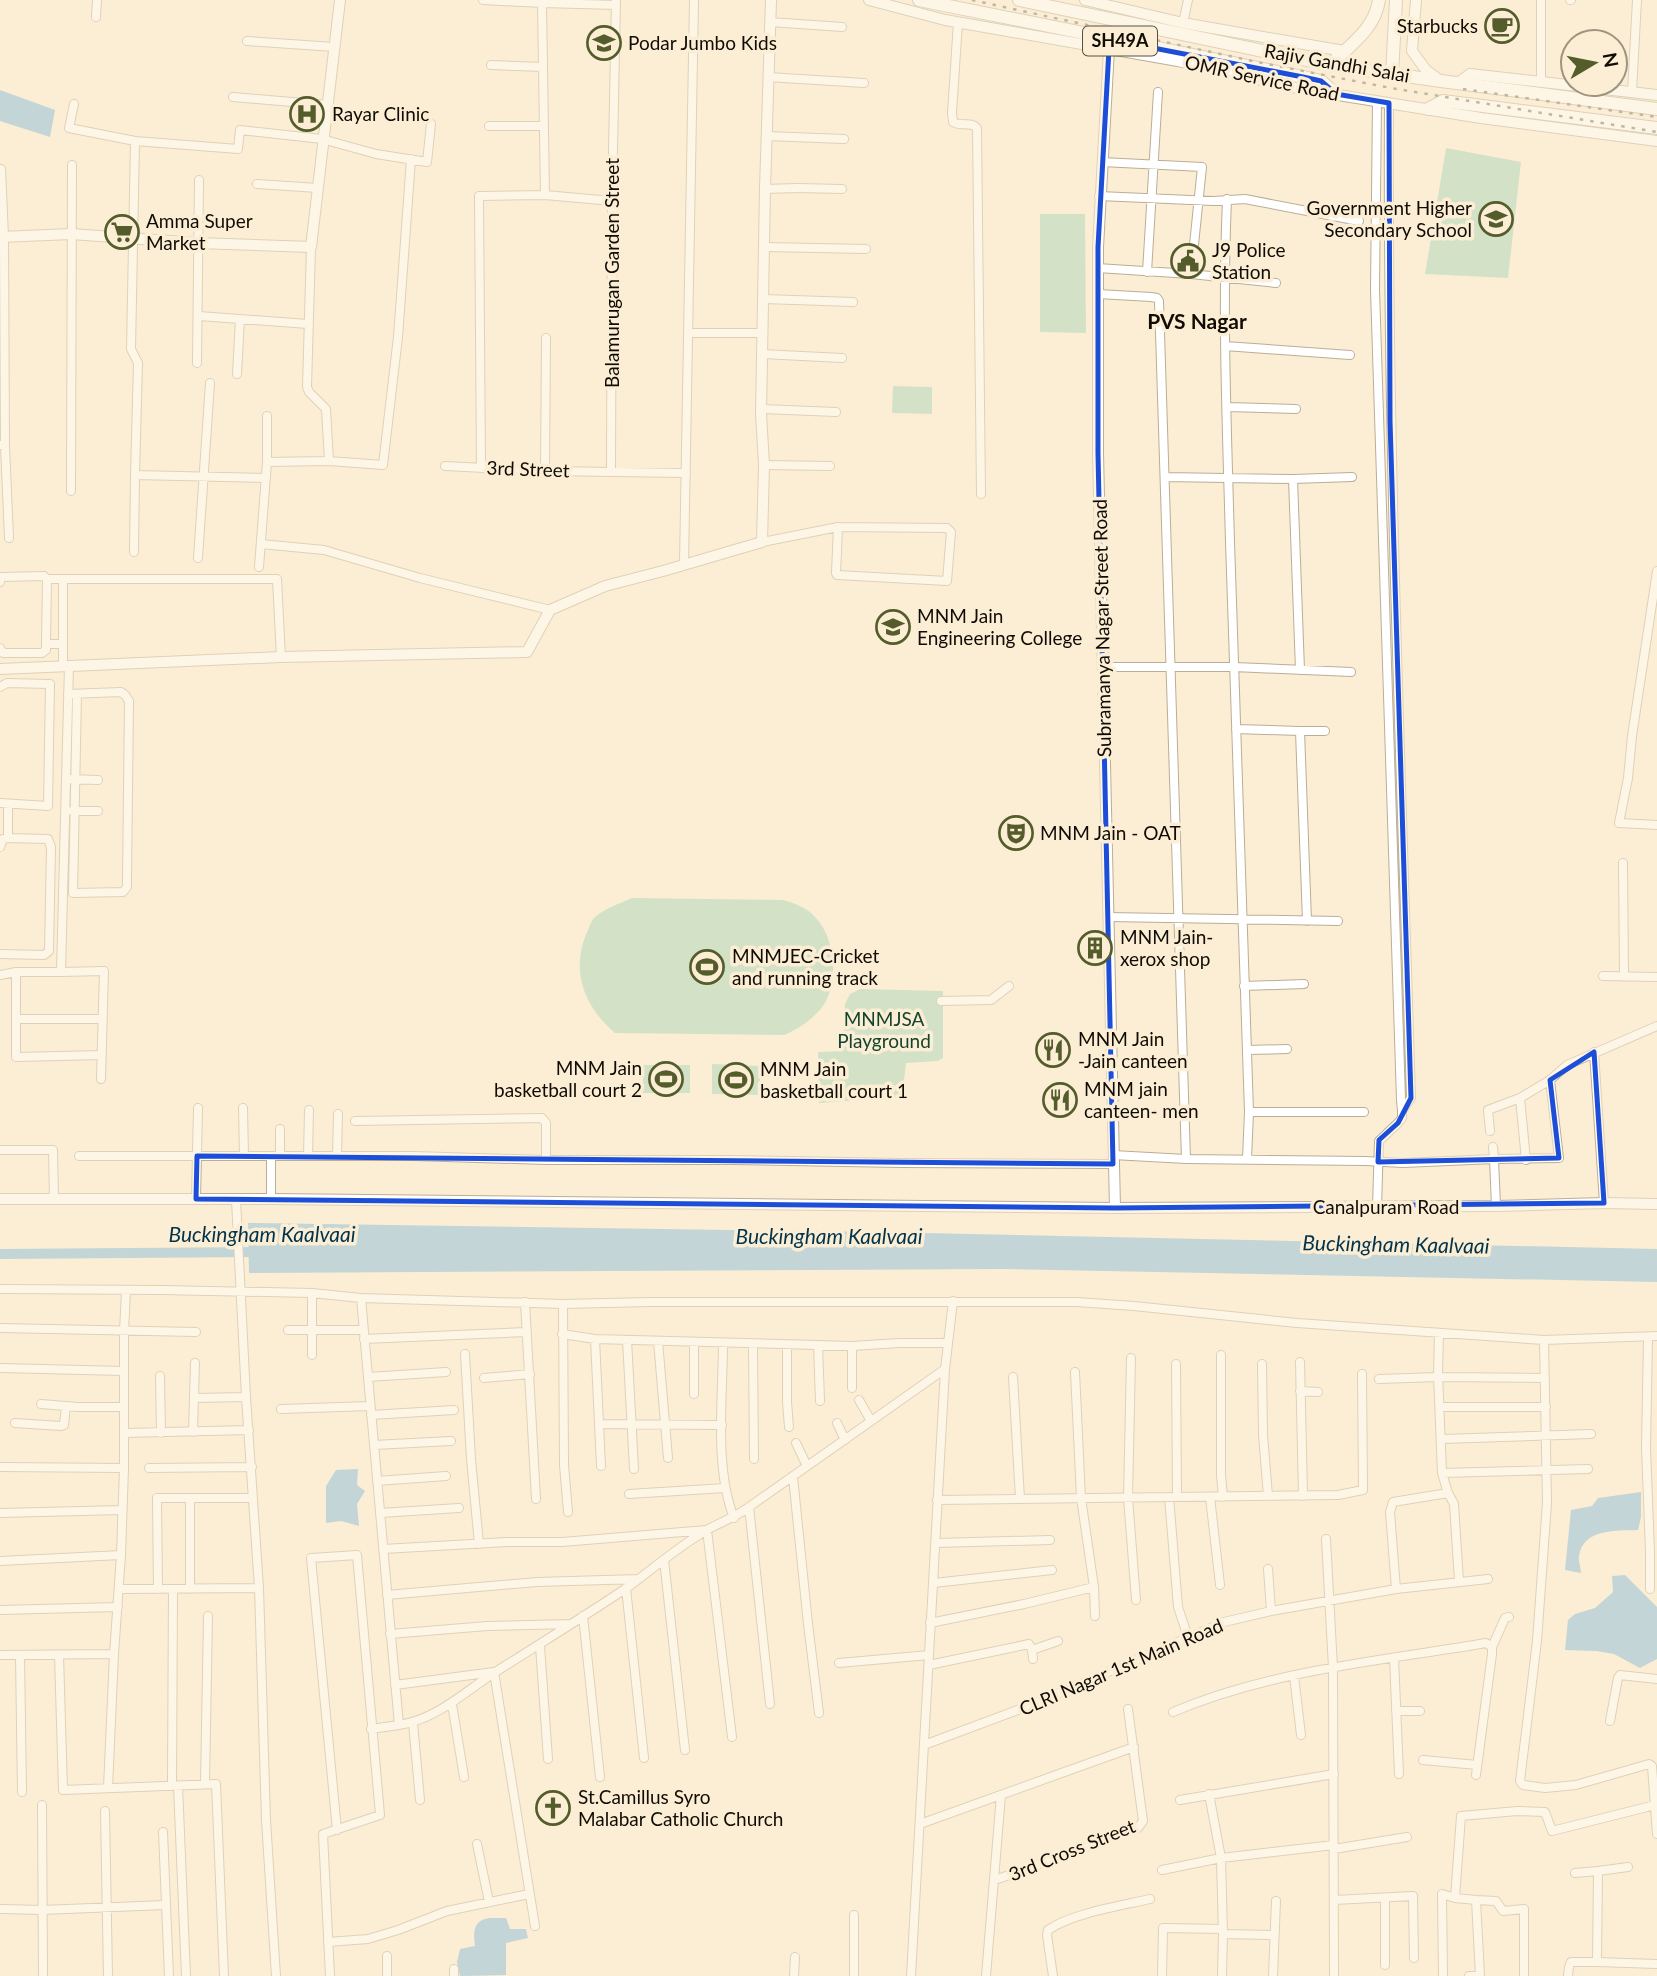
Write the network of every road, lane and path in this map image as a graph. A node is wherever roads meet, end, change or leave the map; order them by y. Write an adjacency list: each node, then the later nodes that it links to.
1 (97, 0): 18 (street)
2 (340, 0): 25 (street)
3 (483, 0): 16 (street)
4 (694, 0): 91 (street)
5 (771, 0): 19 (street)
6 (869, 0): 20 (street, OMR Service Road)
7 (919, 0): 24 (main road, Rajiv Gandhi Salai / SH49A)
8 (1020, 0): 28 (main road, Rajiv Gandhi Salai / SH49A)
9 (1085, 0): 21 (street)
10 (1188, 0): 21 (street)
11 (1379, 0): 26 (main road)
12 (1396, 0): 30 (main road)
13 (1416, 0): 32 (street)
14 (1541, 0): 33 (street)
15 (1636, 0): 37 (street)
16 (542, 1): 17 (street); 29 (street)
17 (616, 3): 71 (street, Balamurugan Garden Street)
18 (96, 17)
19 (770, 22): 22 (street); 31 (street)
20 (958, 22): 24 (street, OMR Service Road); 124 (street)
21 (1183, 23): 26 (street)
22 (842, 27)
23 (247, 41): 25 (street)
24 (1111, 44): 38 (street, OMR Service Road); 38 (main road, Rajiv Gandhi Salai / SH49A); 57 (street, Subramanya Nagar Street Road)
25 (334, 47): 44 (street)
26 (1344, 51): 28 (main road)
27 (491, 65): 29 (street)
28 (1330, 65): 30 (main road, Rajiv Gandhi Salai / SH49A)
29 (543, 67): 49 (street)
30 (1392, 74): 32 (main road, Rajiv Gandhi Salai / SH49A)
31 (768, 77): 34 (street); 51 (street)
32 (1441, 81): 35 (main road, Rajiv Gandhi Salai / SH49A)
33 (1541, 82): 35 (street); 37 (street)
34 (864, 83)
35 (1458, 83): 46 (main road, Rajiv Gandhi Salai / SH49A)
36 (1158, 92): 59 (street)
37 (1633, 92): 39 (street)
38 (1336, 94): 41 (street, OMR Service Road)
39 (1657, 95)
40 (233, 97): 44 (street)
41 (1377, 101): 42 (street, OMR Service Road); 201 (street)
42 (1389, 103): 45 (street, OMR Service Road); 201 (street)
43 (74, 104): 54 (street)
44 (327, 105): 52 (street)
45 (1427, 109): 50 (main road); 55 (street, OMR Service Road)
46 (1657, 109)
47 (431, 124): 56 (street)
48 (489, 126): 49 (street)
49 (544, 127): 66 (street)
50 (1657, 128)
51 (767, 136): 53 (street); 64 (street)
52 (322, 139): 54 (street); 56 (street); 63 (street)
53 (844, 139)
54 (135, 141): 75 (street)
55 (1657, 141)
56 (411, 159): 107 (street)
57 (1102, 162): 59 (street); 67 (street, Subramanya Nagar Street Road)
58 (72, 165): 73 (street)
59 (1153, 165): 68 (street); 70 (street)
60 (1, 169): 74 (street)
61 (199, 180): 76 (street)
62 (257, 184): 63 (street)
63 (318, 188): 77 (street)
64 (765, 188): 65 (street); 78 (street)
65 (842, 190)
66 (545, 195): 71 (street); 112 (street)
67 (1099, 196): 68 (street); 80 (street, Subramanya Nagar Street Road)
68 (1151, 198): 70 (street); 81 (street)
69 (1227, 199): 70 (street); 72 (street); 83 (street)
70 (1198, 200): 82 (street)
71 (612, 201): 114 (street, Balamurugan Garden Street)
72 (1359, 221)
73 (71, 234): 74 (street); 75 (street); 123 (street)
74 (2, 237): 106 (street)
75 (134, 238): 76 (street); 116 (street)
76 (198, 243): 77 (street); 88 (street)
77 (311, 247): 90 (street)
78 (765, 247): 79 (street); 86 (street)
79 (866, 248)
80 (1097, 268): 81 (street); 85 (street, Subramanya Nagar Street Road)
81 (1147, 272): 82 (street)
82 (1191, 274): 83 (street)
83 (1224, 277): 84 (street); 94 (street)
84 (1276, 283)
85 (1098, 294): 118 (street); 143 (street, Subramanya Nagar Street Road)
86 (764, 299): 87 (street); 92 (street)
87 (853, 302)
88 (198, 316): 89 (street); 98 (street)
89 (240, 319): 90 (street); 99 (street)
90 (308, 324): 107 (street)
91 (688, 333): 92 (street); 115 (street)
92 (763, 333): 95 (street)
93 (547, 338): 113 (street)
94 (1225, 346): 96 (street); 101 (street)
95 (762, 354): 97 (street); 102 (street)
96 (1350, 355)
97 (842, 358)
98 (197, 363)
99 (237, 374)
100 (210, 383): 117 (street)
101 (1227, 407): 103 (street); 119 (street)
102 (761, 409): 104 (street); 109 (street)
103 (1296, 410)
104 (836, 412)
105 (267, 415): 108 (street)
106 (2, 445): 126 (street)
107 (329, 461): 108 (street)
108 (267, 462): 121 (street)
109 (764, 465): 111 (street); 127 (street)
110 (445, 466): 112 (street, 3rd Street)
111 (830, 466)
112 (481, 468): 113 (street, 3rd Street)
113 (545, 471): 114 (street, 3rd Street)
114 (611, 471): 115 (street)
115 (686, 473): 131 (street)
116 (135, 475): 117 (street); 129 (street)
117 (203, 477): 121 (street); 130 (street)
118 (1165, 477): 119 (street); 144 (street)
119 (1229, 477): 122 (street); 145 (street)
120 (1352, 477): 122 (street)
121 (266, 478): 128 (street)
122 (1293, 479): 147 (street)
123 (71, 491)
124 (981, 494)
125 (838, 527): 125 (street); 127 (street)
126 (9, 538)
127 (762, 542): 131 (street)
128 (261, 544): 132 (street); 137 (street)
129 (134, 552)
130 (198, 558)
131 (684, 564): 137 (street)
132 (259, 567)
133 (1657, 571): 162 (street)
134 (47, 579): 135 (street); 136 (street); 138 (street)
135 (63, 579): 139 (street); 141 (street)
136 (0, 582)
137 (550, 610): 141 (street)
138 (46, 644): 139 (street); 140 (street)
139 (63, 644): 142 (street)
140 (0, 649)
141 (281, 657): 142 (street)
142 (66, 666): 146 (street); 150 (street)
143 (1103, 667): 144 (street); 170 (street, Subramanya Nagar Street Road)
144 (1171, 667): 145 (street); 171 (street)
145 (1234, 667): 147 (street); 153 (street)
146 (0, 669)
147 (1300, 670): 148 (street)
148 (1351, 672)
149 (50, 684): 150 (street); 151 (street); 159 (street)
150 (69, 684): 152 (street)
151 (0, 687)
152 (72, 694): 156 (street); 169 (street)
153 (1236, 729): 154 (street); 172 (street)
154 (1300, 731): 155 (street); 173 (street)
155 (1325, 731)
156 (70, 779): 157 (street); 160 (street)
157 (98, 779)
158 (4, 804): 159 (street); 163 (street)
159 (48, 806): 160 (street)
160 (68, 809): 161 (street); 166 (street); 169 (street)
161 (98, 811)
162 (1657, 825)
163 (8, 838): 164 (street); 165 (street)
164 (0, 846)
165 (51, 847): 166 (street); 175 (street)
166 (64, 847): 168 (street)
167 (1623, 863): 182 (street)
168 (63, 892): 169 (street); 176 (street)
169 (73, 893)
170 (1108, 917): 171 (street); 216 (street, Subramanya Nagar Street Road)
171 (1178, 918): 172 (street); 217 (street)
172 (1242, 918): 173 (street); 186 (street)
173 (1307, 921): 174 (street)
174 (1338, 921)
175 (49, 951): 176 (street); 177 (street)
176 (61, 951): 179 (street)
177 (0, 954)
178 (16, 972): 179 (street); 180 (street); 188 (street)
179 (61, 972): 189 (street)
180 (0, 975)
181 (1603, 976): 182 (street)
182 (1624, 976): 183 (street)
183 (1657, 977)
184 (1304, 984): 186 (street)
185 (1009, 986): 187 (street)
186 (1244, 986): 191 (street)
187 (941, 1001)
188 (16, 1019): 189 (street); 194 (street)
189 (102, 1019): 194 (street)
190 (1657, 1026): 193 (street)
191 (1247, 1049): 192 (street); 202 (street)
192 (1287, 1049)
193 (1594, 1052): 196 (street); 228 (street)
194 (102, 1055): 195 (street)
195 (101, 1079)
196 (1550, 1080): 197 (street); 221 (street)
197 (1520, 1098): 207 (street); 221 (street)
198 (198, 1108): 212 (street)
199 (243, 1108): 213 (street)
200 (309, 1110): 214 (street)
201 (1402, 1111): 222 (street)
202 (1249, 1112): 203 (street); 218 (street)
203 (1364, 1112)
204 (338, 1114): 215 (street)
205 (355, 1121): 220 (street)
206 (280, 1129): 210 (street)
207 (1490, 1131)
208 (1493, 1147): 219 (street)
209 (0, 1150): 223 (street)
210 (276, 1155): 213 (street); 214 (street); 226 (street)
211 (79, 1156): 212 (street)
212 (197, 1156): 213 (street); 225 (street)
213 (244, 1156)
214 (308, 1156): 215 (street)
215 (337, 1156): 220 (street)
216 (1113, 1159): 217 (street); 220 (street); 232 (street, Subramanya Nagar Street Road)
217 (1186, 1159): 218 (street)
218 (1247, 1159): 222 (street)
219 (1494, 1159): 221 (street); 222 (street); 230 (street)
220 (546, 1160)
221 (1526, 1160)
222 (1378, 1162): 231 (street)
223 (54, 1198): 224 (street, Canalpuram Road); 225 (street, Canalpuram Road)
224 (0, 1199)
225 (196, 1199): 227 (street, Canalpuram Road)
226 (271, 1199): 227 (street, Canalpuram Road); 232 (street, Canalpuram Road)
227 (236, 1200): 235 (street)
228 (1604, 1202): 229 (street, Canalpuram Road); 230 (street, Canalpuram Road)
229 (1657, 1204)
230 (1496, 1206): 231 (street, Canalpuram Road)
231 (1377, 1207): 232 (street, Canalpuram Road)
232 (1115, 1208)
233 (0, 1289): 234 (street)
234 (126, 1290): 235 (street); 244 (street)
235 (241, 1292): 236 (street); 288 (street)
236 (312, 1293): 237 (street); 243 (street)
237 (360, 1298): 239 (street); 249 (street)
238 (953, 1301): 240 (street); 247 (street); 257 (street)
239 (525, 1302): 240 (street); 246 (street)
240 (563, 1304): 248 (street)
241 (0, 1328): 244 (street)
242 (288, 1330): 243 (street)
243 (312, 1330): 249 (street); 263 (street)
244 (124, 1332): 245 (street); 272 (street)
245 (196, 1332)
246 (527, 1332): 249 (street); 275 (street)
247 (1439, 1333): 252 (street); 280 (street)
248 (562, 1334): 251 (street); 354 (street)
249 (364, 1335): 278 (street)
250 (1653, 1336): 252 (street); 380 (street)
251 (596, 1339): 253 (street); 303 (street)
252 (1544, 1339): 282 (street)
253 (627, 1340): 254 (street); 304 (street)
254 (658, 1341): 255 (street); 305 (street)
255 (694, 1342): 256 (street); 287 (street)
256 (723, 1343): 258 (street); 306 (street)
257 (948, 1343): 261 (street); 271 (street)
258 (754, 1344): 259 (street); 320 (street)
259 (787, 1345): 260 (street); 307 (street)
260 (818, 1345): 261 (street); 291 (street)
261 (852, 1346): 284 (street)
262 (465, 1354): 359 (street)
263 (312, 1355)
264 (1221, 1355): 341 (street)
265 (1131, 1358): 345 (street)
266 (195, 1363): 289 (street)
267 (1300, 1363): 285 (street)
268 (1177, 1364): 339 (street)
269 (1262, 1364): 337 (street)
270 (0, 1368): 272 (street)
271 (945, 1369): 300 (street); 348 (street)
272 (124, 1371): 294 (street)
273 (446, 1372): 278 (street)
274 (1075, 1372): 344 (street)
275 (530, 1374): 281 (street); 346 (street)
276 (1362, 1374): 338 (street)
277 (160, 1376): 311 (street)
278 (368, 1377): 298 (street)
279 (1013, 1377): 347 (street)
280 (1438, 1377): 282 (street); 283 (street); 295 (street)
281 (484, 1378)
282 (1545, 1378): 296 (street)
283 (1379, 1379)
284 (852, 1388)
285 (1300, 1391): 286 (street); 338 (street)
286 (1318, 1392)
287 (694, 1394)
288 (246, 1397): 289 (street); 308 (street)
289 (194, 1398): 309 (street)
290 (859, 1400): 300 (street)
291 (820, 1401)
292 (41, 1404): 293 (street)
293 (66, 1406): 294 (street); 301 (street)
294 (124, 1407): 310 (street)
295 (1440, 1407): 296 (street); 314 (street)
296 (1546, 1407): 313 (street)
297 (281, 1409): 298 (street)
298 (370, 1410): 299 (street); 318 (street)
299 (454, 1410)
300 (871, 1421): 315 (street)
301 (15, 1423)
302 (837, 1423): 315 (street)
303 (599, 1424): 304 (street); 321 (street)
304 (631, 1424): 305 (street); 327 (street)
305 (665, 1424): 306 (street); 319 (street)
306 (722, 1425): 334 (street)
307 (789, 1427)
308 (248, 1430): 309 (street); 324 (street)
309 (193, 1432): 311 (street)
310 (124, 1433): 311 (street); 325 (street)
311 (161, 1433)
312 (1591, 1434): 313 (street)
313 (1546, 1436): 314 (street); 329 (street)
314 (1442, 1439): 330 (street)
315 (845, 1440): 322 (street)
316 (451, 1441): 318 (street)
317 (796, 1443): 322 (street)
318 (373, 1446): 333 (street)
319 (668, 1458)
320 (754, 1459)
321 (601, 1466)
322 (807, 1466): 332 (street)
323 (0, 1467): 325 (street)
324 (252, 1467): 326 (street); 343 (street)
325 (124, 1468): 351 (street)
326 (149, 1468)
327 (634, 1469)
328 (1588, 1469): 329 (street)
329 (1546, 1470): 330 (street); 444 (street)
330 (1442, 1473): 335 (street)
331 (446, 1476): 333 (street)
332 (793, 1477): 349 (street); 416 (street)
333 (377, 1481): 353 (street)
334 (725, 1488): 336 (street); 355 (street)
335 (1448, 1493): 369 (street); 379 (street)
336 (629, 1494)
337 (1268, 1496): 338 (street); 341 (street)
338 (1303, 1496)
339 (1173, 1497): 340 (street); 345 (street); 394 (street)
340 (1210, 1497): 341 (street); 371 (street)
341 (1223, 1497)
342 (190, 1498): 343 (street); 376 (street); 378 (street)
343 (254, 1498): 373 (street)
344 (1081, 1498): 345 (street); 347 (street); 372 (street)
345 (1128, 1498): 382 (street)
346 (536, 1499)
347 (1020, 1499): 348 (street)
348 (937, 1500): 360 (street)
349 (749, 1507): 355 (street); 411 (street)
350 (459, 1508): 353 (street)
351 (122, 1510): 352 (street); 362 (street)
352 (0, 1513)
353 (380, 1513): 361 (street)
354 (568, 1513)
355 (734, 1518): 356 (street)
356 (707, 1530): 359 (street); 363 (street); 422 (street)
357 (1326, 1539): 383 (street)
358 (1050, 1540): 360 (street)
359 (479, 1544): 361 (street)
360 (936, 1544): 370 (street)
361 (383, 1549): 381 (street)
362 (121, 1555): 364 (street); 375 (street)
363 (664, 1560): 367 (street); 425 (street)
364 (0, 1561)
365 (1268, 1569): 386 (street)
366 (1052, 1570): 370 (street)
367 (639, 1579): 374 (street); 381 (street)
368 (1488, 1579): 369 (street, CLRI Nagar 1st Main Road)
369 (1459, 1581): 379 (street, CLRI Nagar 1st Main Road)
370 (934, 1583): 391 (street)
371 (1220, 1585)
372 (1094, 1587): 389 (street); 391 (street)
373 (258, 1588): 378 (street); 487 (street)
374 (626, 1588): 388 (street); 426 (street)
375 (119, 1589): 376 (street); 384 (street)
376 (158, 1589): 377 (street)
377 (173, 1589): 378 (street); 436 (street)
378 (190, 1589)
379 (1396, 1589): 383 (street, CLRI Nagar 1st Main Road)
380 (1650, 1589)
381 (387, 1595): 393 (street)
382 (1136, 1600)
383 (1330, 1601): 386 (street, CLRI Nagar 1st Main Road); 405 (street)
384 (118, 1607): 385 (street); 398 (street)
385 (0, 1610)
386 (1271, 1611): 394 (street, CLRI Nagar 1st Main Road)
387 (208, 1616): 435 (street)
388 (583, 1616): 392 (street); 434 (street)
389 (1095, 1616)
390 (1509, 1617): 397 (street)
391 (930, 1623): 403 (street)
392 (571, 1624): 393 (street); 396 (street)
393 (390, 1634): 409 (street)
394 (1188, 1637): 423 (street, CLRI Nagar 1st Main Road)
395 (1058, 1641): 403 (street)
396 (540, 1646): 406 (street); 427 (street)
397 (1492, 1647): 402 (street); 429 (street)
398 (114, 1654): 400 (street); 437 (street)
399 (20, 1655): 400 (street); 401 (street); 438 (street)
400 (59, 1655): 437 (street)
401 (0, 1656)
402 (1394, 1658): 405 (street); 413 (street)
403 (929, 1660): 404 (street); 423 (street)
404 (839, 1663)
405 (1333, 1668): 407 (street); 430 (street)
406 (494, 1672): 409 (street); 410 (street); 459 (street)
407 (1294, 1676): 415 (street); 421 (street)
408 (1657, 1679): 417 (street)
409 (394, 1685): 419 (street)
410 (452, 1704): 418 (street); 433 (street)
411 (770, 1704)
412 (1128, 1709): 424 (street, 3rd Cross Street)
413 (1396, 1711): 414 (street); 431 (street)
414 (1420, 1711)
415 (1173, 1712)
416 (819, 1713)
417 (1610, 1721)
418 (413, 1723): 419 (street); 441 (street)
419 (399, 1725): 420 (street)
420 (371, 1729): 447 (street); 447 (street)
421 (1301, 1735)
422 (732, 1737)
423 (924, 1745): 446 (street)
424 (1134, 1747): 440 (street); 458 (street, 3rd Cross Street)
425 (685, 1750)
426 (644, 1758)
427 (548, 1759)
428 (1423, 1760): 429 (street)
429 (1477, 1765): 432 (street)
430 (1334, 1774): 439 (street); 452 (street)
431 (1399, 1774)
432 (1476, 1775)
433 (464, 1777)
434 (600, 1777)
435 (205, 1784): 436 (street); 486 (street)
436 (175, 1786): 437 (street); 485 (street)
437 (108, 1788)
438 (22, 1792)
439 (1209, 1794): 442 (street); 453 (street)
440 (1001, 1795): 446 (street); 458 (street, 3rd Cross Street)
441 (420, 1800)
442 (1180, 1800)
443 (42, 1805): 470 (street)
444 (1655, 1805): 449 (street); 461 (street)
445 (105, 1811): 468 (street)
446 (920, 1824): 492 (street)
447 (337, 1830): 475 (street)
448 (163, 1832): 467 (street)
449 (1657, 1834)
450 (1407, 1837): 452 (street)
451 (477, 1844): 466 (street)
452 (1334, 1847): 453 (street); 463 (street)
453 (1221, 1858): 455 (street); 473 (street)
454 (1628, 1867): 456 (street)
455 (1162, 1870)
456 (1598, 1871): 457 (street); 479 (street)
457 (1575, 1872)
458 (995, 1880): 493 (street, 3rd Cross Street)
459 (530, 1894): 466 (street); 472 (street)
460 (1385, 1898): 463 (street); 478 (street); 481 (street)
461 (1455, 1898): 464 (street); 499 (street)
462 (1150, 1899): 494 (street)
463 (1334, 1900): 498 (street)
464 (1476, 1900): 500 (street); 501 (street)
465 (1276, 1901): 474 (street)
466 (489, 1902): 475 (street)
467 (166, 1905): 468 (street); 484 (street)
468 (106, 1907): 470 (street); 483 (street)
469 (0, 1909): 470 (street)
470 (42, 1910): 482 (street)
471 (854, 1915): 491 (street)
472 (535, 1926)
473 (1223, 1931): 474 (street); 495 (street); 496 (street)
474 (1275, 1935): 497 (street)
475 (328, 1942): 488 (street)
476 (387, 1956): 489 (street)
477 (795, 1957): 490 (street)
478 (1414, 1958)
479 (1597, 1962): 480 (street); 502 (street)
480 (1657, 1964)
481 (1385, 1965)
482 (43, 1976)
483 (108, 1976)
484 (169, 1976)
485 (186, 1976)
486 (225, 1976)
487 (276, 1976)
488 (330, 1976)
489 (387, 1976)
490 (794, 1976)
491 (853, 1976)
492 (911, 1976)
493 (986, 1976)
494 (1053, 1976)
495 (1162, 1976)
496 (1222, 1976)
497 (1273, 1976)
498 (1334, 1976)
499 (1443, 1976)
500 (1469, 1976)
501 (1524, 1976)
502 (1568, 1976)

